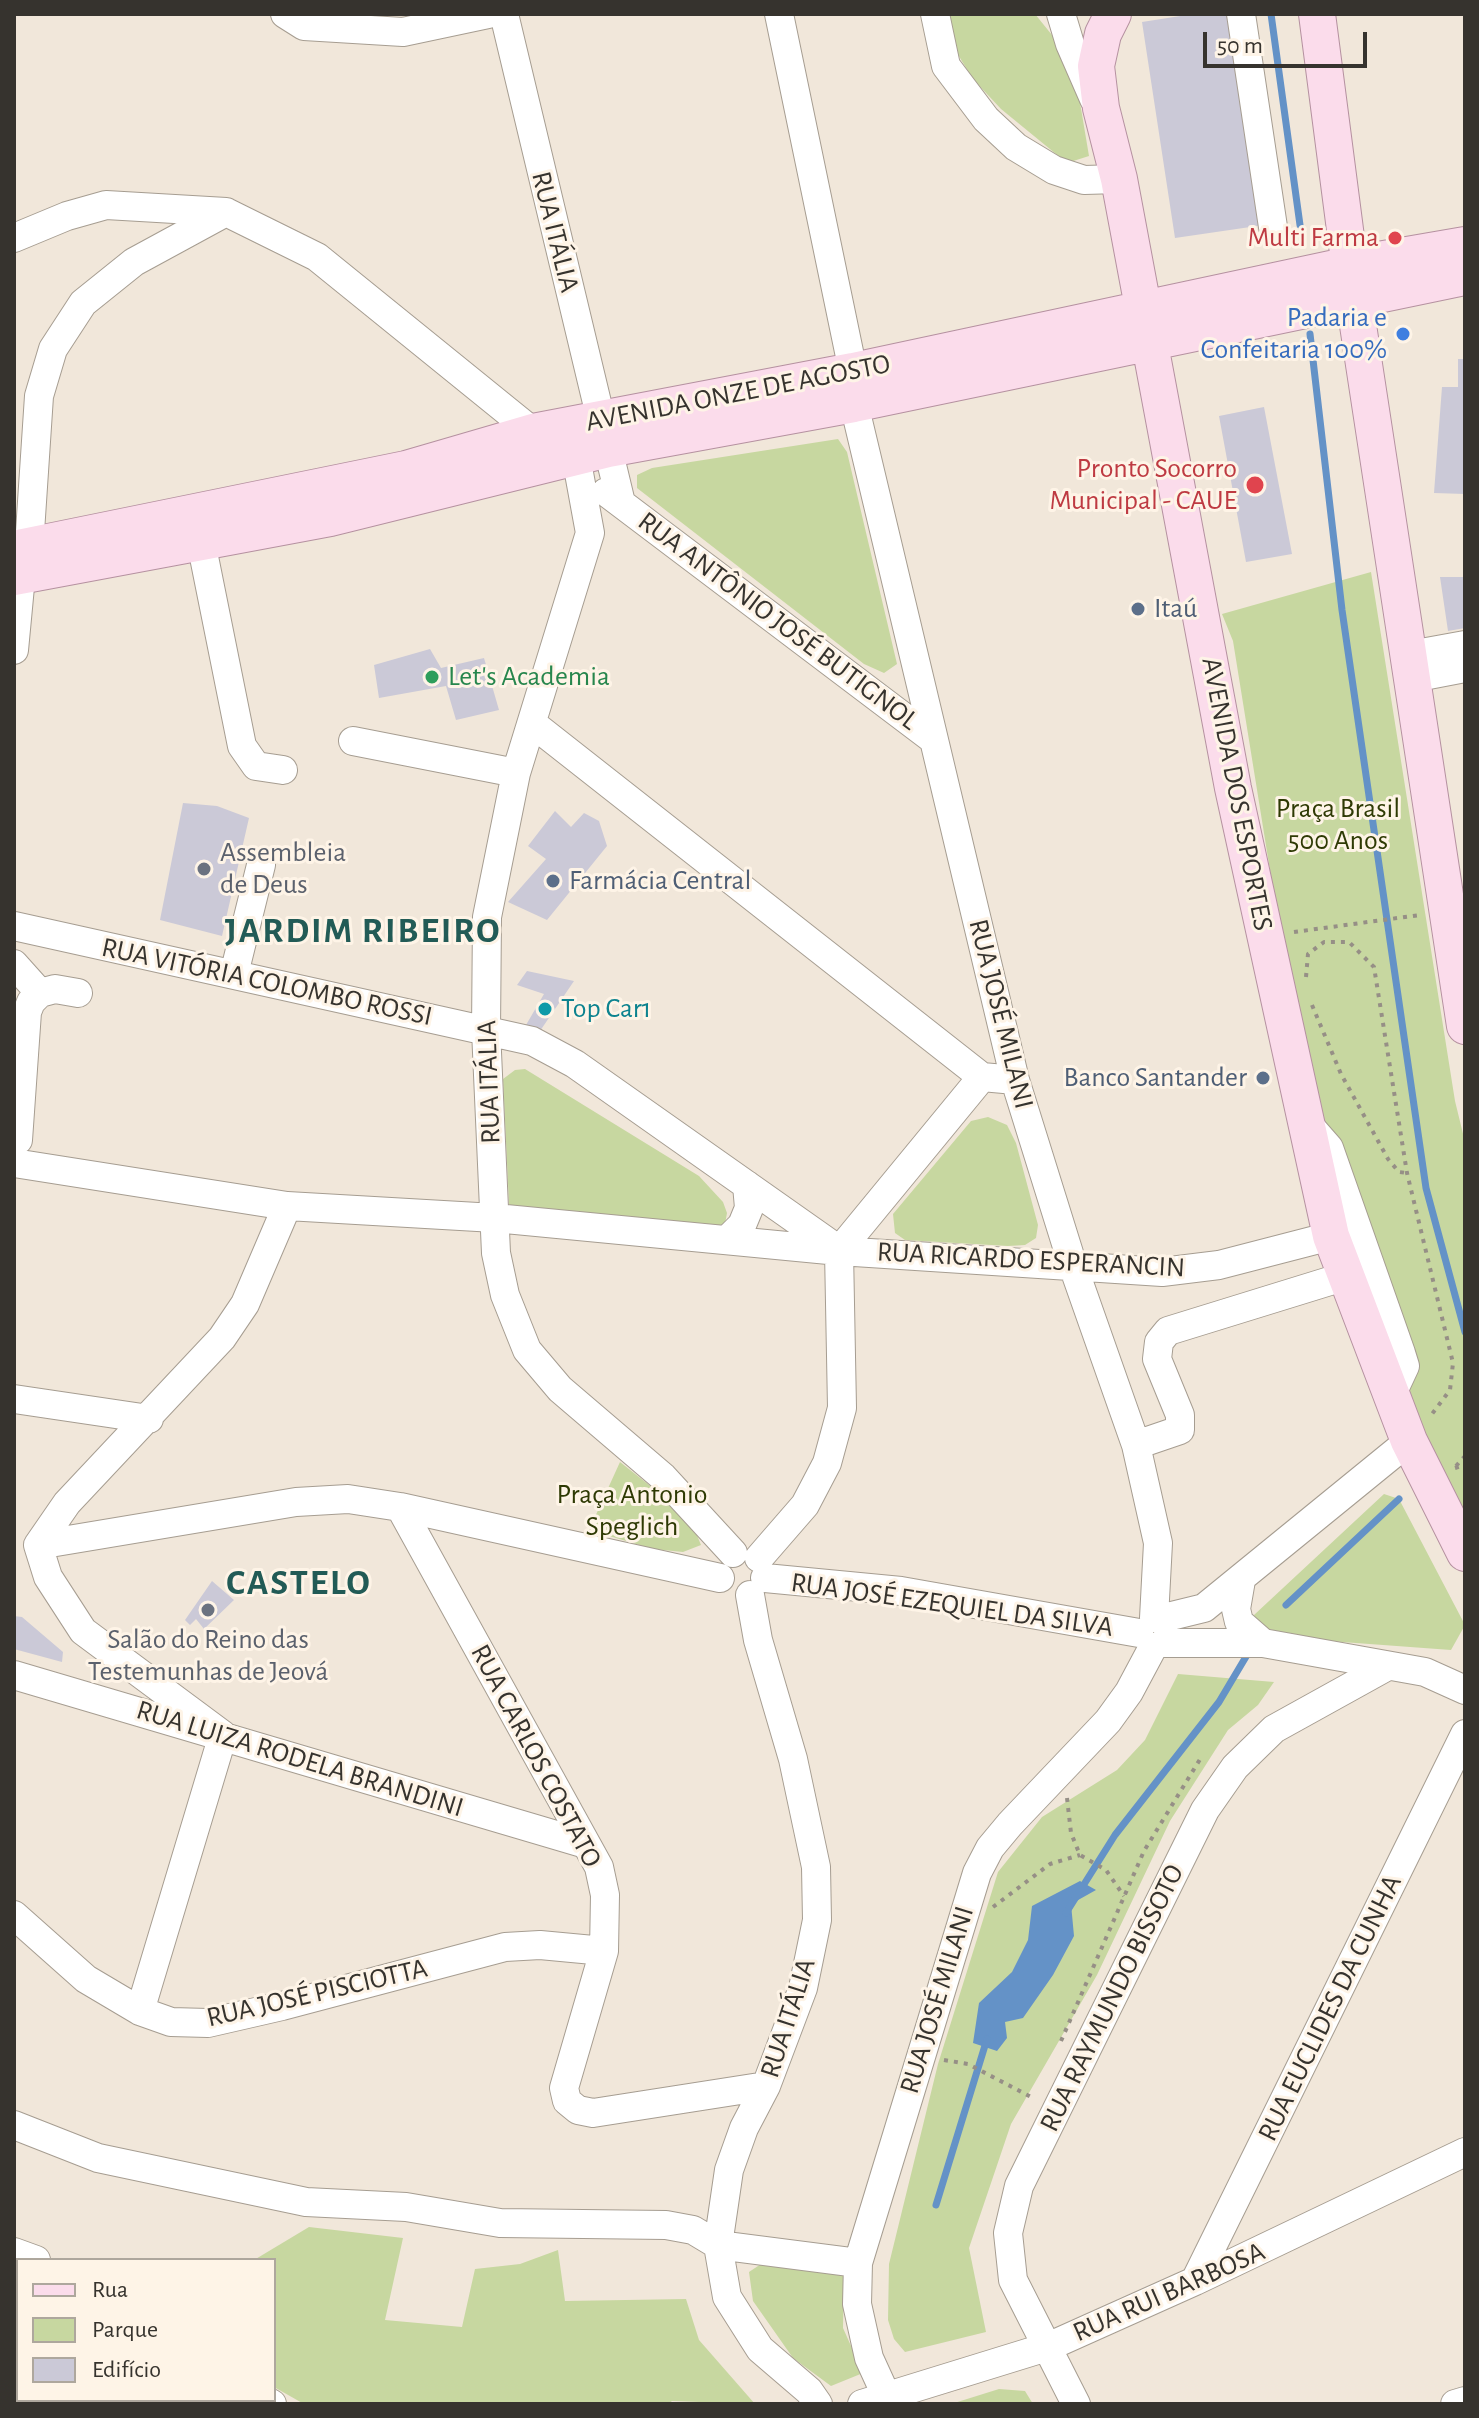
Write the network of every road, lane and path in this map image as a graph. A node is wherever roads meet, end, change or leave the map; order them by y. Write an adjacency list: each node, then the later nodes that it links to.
1 (285, 14): 2 (street)
2 (488, 14)
3 (504, 14): 21 (street, RUA ITÁLIA)
4 (779, 14): 19 (street, RUA JOSÉ MILANI)
5 (935, 14): 11 (street)
6 (1061, 14): 10 (street)
7 (1113, 14): 10 (main road, AVENIDA DOS ESPORTES)
8 (1241, 14): 13 (street)
9 (1317, 14): 17 (main road)
10 (1101, 108): 11 (main road, AVENIDA DOS ESPORTES)
11 (1119, 179): 18 (main road, AVENIDA DOS ESPORTES)
12 (226, 212): 14 (street); 20 (street); 26 (street)
13 (1273, 227)
14 (14, 238)
15 (1465, 245): 17 (main road, AVENIDA ONZE DE AGOSTO)
16 (1465, 277): 17 (main road, AVENIDA ONZE DE AGOSTO)
17 (1352, 282): 18 (main road, AVENIDA ONZE DE AGOSTO); 29 (main road)
18 (1146, 326): 19 (main road, AVENIDA ONZE DE AGOSTO); 39 (main road, AVENIDA DOS ESPORTES)
19 (853, 388): 21 (main road, AVENIDA ONZE DE AGOSTO); 32 (street, RUA JOSÉ MILANI)
20 (533, 432): 21 (main road, AVENIDA ONZE DE AGOSTO); 26 (main road, AVENIDA ONZE DE AGOSTO)
21 (605, 434): 22 (main road, AVENIDA ONZE DE AGOSTO); 23 (street, RUA ITÁLIA)
22 (571, 466): 23 (street, RUA ANTÔNIO JOSÉ BUTIGNOL); 24 (street); 25 (main road, AVENIDA ONZE DE AGOSTO)
23 (621, 503): 24 (street); 32 (street, RUA ANTÔNIO JOSÉ BUTIGNOL)
24 (590, 533): 31 (street, RUA ITÁLIA)
25 (201, 542): 26 (main road, AVENIDA ONZE DE AGOSTO); 34 (street)
26 (19, 562): 28 (street)
27 (1465, 645): 29 (street)
28 (14, 650)
29 (1412, 666): 30 (street); 46 (main road)
30 (1465, 668)
31 (533, 724): 35 (street, RUA ITÁLIA); 48 (street)
32 (934, 740): 49 (street, RUA JOSÉ MILANI)
33 (353, 741): 35 (street)
34 (283, 770)
35 (516, 773): 47 (street, RUA ITÁLIA)
36 (261, 865): 41 (street)
37 (1428, 914): 39 (path)
38 (14, 926): 41 (street, RUA VITÓRIA COLOMBO ROSSI)
39 (1265, 936): 50 (main road, AVENIDA DOS ESPORTES)
40 (14, 964): 43 (street)
41 (234, 974): 47 (street, RUA VITÓRIA COLOMBO ROSSI)
42 (1308, 990): 52 (path)
43 (40, 993): 44 (street); 51 (street)
44 (78, 993)
45 (1311, 1000): 52 (path)
46 (1465, 1026)
47 (486, 1030): 53 (street, RUA VITÓRIA COLOMBO ROSSI); 55 (street, RUA ITÁLIA)
48 (982, 1077): 49 (street); 58 (street)
49 (1015, 1080): 59 (street, RUA JOSÉ MILANI)
50 (1305, 1120): 56 (main road, AVENIDA DOS ESPORTES); 61 (street)
51 (16, 1152): 54 (street, RUA RICARDO ESPERANCIN)
52 (1407, 1173): 64 (path)
53 (747, 1185): 57 (street); 58 (street, RUA VITÓRIA COLOMBO ROSSI)
54 (287, 1206): 55 (street, RUA RICARDO ESPERANCIN); 63 (street)
55 (495, 1218): 57 (street, RUA RICARDO ESPERANCIN); 71 (street, RUA ITÁLIA)
56 (1331, 1236): 59 (street, RUA RICARDO ESPERANCIN); 60 (main road, AVENIDA DOS ESPORTES)
57 (727, 1240): 58 (street, RUA RICARDO ESPERANCIN)
58 (839, 1251): 59 (street, RUA RICARDO ESPERANCIN); 71 (street)
59 (1073, 1266): 65 (street, RUA JOSÉ MILANI)
60 (1346, 1276): 61 (main road, AVENIDA DOS ESPORTES); 65 (street)
61 (1391, 1396): 64 (main road, AVENIDA DOS ESPORTES)
62 (14, 1399): 63 (street)
63 (149, 1419): 70 (street)
64 (1409, 1441): 69 (main road, AVENIDA DOS ESPORTES); 72 (street)
65 (1136, 1445): 73 (street, RUA JOSÉ MILANI)
66 (1465, 1456): 67 (path)
67 (1455, 1468)
68 (400, 1507): 70 (street, RUA JOSÉ EZEQUIEL DA SILVA); 71 (street, RUA JOSÉ EZEQUIEL DA SILVA); 82 (street, RUA CARLOS COSTATO)
69 (1461, 1542)
70 (38, 1545): 79 (street)
71 (746, 1572): 73 (street, RUA JOSÉ EZEQUIEL DA SILVA); 91 (street, RUA ITÁLIA)
72 (1241, 1580): 73 (street); 74 (street)
73 (1153, 1632): 74 (street, RUA JOSÉ EZEQUIEL DA SILVA); 81 (street, RUA JOSÉ MILANI)
74 (1263, 1643): 75 (street, RUA JOSÉ EZEQUIEL DA SILVA)
75 (1386, 1667): 77 (street, RUA JOSÉ EZEQUIEL DA SILVA); 98 (street, RUA RAYMUNDO BISSOTO)
76 (14, 1675): 79 (street, RUA LUIZA RODELA BRANDINI)
77 (1465, 1690)
78 (1465, 1734): 97 (street, RUA EUCLIDES DA CUNHA)
79 (223, 1735): 82 (street, RUA LUIZA RODELA BRANDINI); 88 (street)
80 (1202, 1756): 84 (path)
81 (1065, 1766): 83 (path); 86 (street, RUA JOSÉ MILANI)
82 (586, 1844): 87 (street, RUA CARLOS COSTATO)
83 (1080, 1855): 84 (path); 86 (path)
84 (1124, 1896): 89 (path)
85 (14, 1915): 88 (street, RUA JOSÉ PISCIOTTA)
86 (957, 1936): 96 (street, RUA JOSÉ MILANI)
87 (604, 1951): 88 (street, RUA JOSÉ PISCIOTTA); 91 (street, RUA CARLOS COSTATO)
88 (140, 2011)
89 (1054, 2055)
90 (968, 2064): 92 (path)
91 (766, 2086): 95 (street, RUA ITÁLIA)
92 (1030, 2114)
93 (14, 2125): 95 (street)
94 (1465, 2152): 97 (street, RUA RUI BARBOSA)
95 (718, 2245): 96 (street); 101 (street, RUA ITÁLIA)
96 (858, 2263): 99 (street, RUA JOSÉ MILANI)
97 (1195, 2281): 98 (street, RUA RUI BARBOSA)
98 (1050, 2346): 99 (street, RUA RUI BARBOSA); 102 (street, RUA RAYMUNDO BISSOTO)
99 (879, 2401)
100 (1465, 2401): 103 (street)
101 (818, 2404)
102 (1076, 2404)
103 (1455, 2404)

